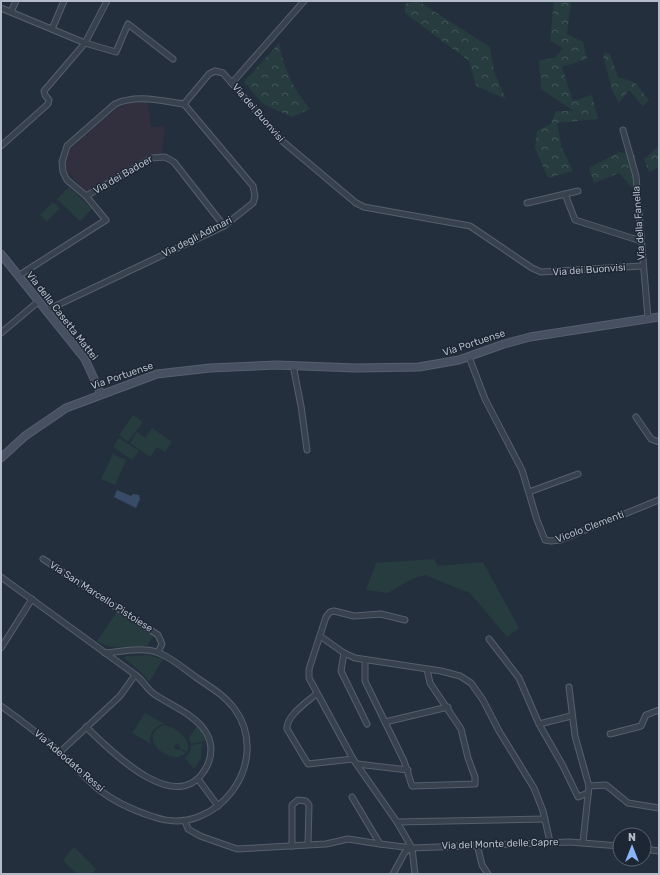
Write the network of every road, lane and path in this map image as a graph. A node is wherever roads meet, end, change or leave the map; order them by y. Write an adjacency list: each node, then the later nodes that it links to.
1 (16, 1): 6 (street)
2 (64, 1): 7 (street)
3 (107, 1): 8 (street)
4 (304, 1): 10 (street)
5 (1, 8): 6 (street)
6 (11, 12): 7 (street)
7 (52, 29): 8 (street)
8 (85, 43): 9 (street); 13 (street)
9 (173, 59)
10 (232, 83): 11 (street, Via dei Buonvisi); 21 (street, Via dei Buonvisi)
11 (184, 104): 16 (street); 18 (street, Via degli Adimari)
12 (623, 130): 19 (street, Via della Fanella)
13 (1, 146)
14 (578, 191): 15 (street)
15 (565, 194): 17 (street); 19 (street)
16 (86, 196): 18 (street, Via dei Badoer); 22 (street)
17 (527, 203)
18 (224, 226): 24 (street, Via degli Adimari)
19 (641, 241): 21 (street, Via della Fanella)
20 (1, 254): 22 (main road, Via della Casetta Mattei)
21 (642, 266): 26 (street, Via della Fanella)
22 (18, 276): 23 (main road, Via della Casetta Mattei)
23 (39, 301): 24 (main road, Via della Casetta Mattei); 27 (street)
24 (47, 310): 30 (main road, Via della Casetta Mattei)
25 (659, 317): 26 (main road, Via Portuense)
26 (648, 318): 28 (main road, Via Portuense)
27 (1, 333)
28 (469, 357): 29 (main road, Via Portuense); 36 (street, Vicolo Clementi)
29 (292, 365): 30 (main road, Via Portuense); 33 (street)
30 (101, 394): 34 (main road, Via Portuense)
31 (636, 417): 32 (street)
32 (659, 442)
33 (307, 450)
34 (1, 458)
35 (578, 474): 36 (street)
36 (529, 492): 37 (street, Vicolo Clementi)
37 (659, 500)
38 (44, 559): 45 (street, Via San Marcello Pistoiese)
39 (1, 577): 40 (street)
40 (32, 599): 44 (street); 46 (street)
41 (405, 620): 42 (street)
42 (320, 636): 47 (street); 52 (street)
43 (489, 639): 59 (street)
44 (1, 648)
45 (158, 652): 46 (street); 70 (street, Via Adeodato Ressi)
46 (105, 653): 50 (street)
47 (344, 653): 48 (street); 58 (street)
48 (365, 660): 49 (street); 57 (street)
49 (427, 669): 54 (street); 72 (street)
50 (135, 675): 60 (street); 66 (street)
51 (568, 687): 56 (street)
52 (316, 694): 63 (street); 63 (street)
53 (1, 706): 62 (street, Via Adeodato Ressi)
54 (448, 708): 57 (street); 65 (street)
55 (659, 710): 61 (street)
56 (571, 716): 59 (street); 67 (street)
57 (385, 722): 65 (street)
58 (367, 724)
59 (539, 724): 68 (street)
60 (86, 727): 62 (street); 66 (street)
61 (610, 734)
62 (59, 753): 73 (street, Via Adeodato Ressi)
63 (353, 759): 64 (street)
64 (357, 764): 65 (street); 74 (street)
65 (408, 770)
66 (198, 779): 70 (street)
67 (589, 786): 68 (street); 71 (street)
68 (588, 793): 76 (street)
69 (352, 797): 78 (street)
70 (218, 806): 73 (street, Via Adeodato Ressi)
71 (659, 808)
72 (545, 819): 74 (street); 75 (street)
73 (185, 821): 81 (street, Via del Monte delle Capre)
74 (397, 822): 82 (street)
75 (550, 842): 76 (street, Via del Monte delle Capre); 79 (street, Via del Monte delle Capre)
76 (583, 842): 80 (street, Via del Monte delle Capre)
77 (308, 844): 78 (street, Via del Monte delle Capre); 81 (street, Via del Monte delle Capre); 81 (street)
78 (380, 844): 82 (street, Via del Monte delle Capre)
79 (477, 844): 82 (street, Via del Monte delle Capre); 85 (street)
80 (612, 845)
81 (292, 846)
82 (412, 848): 83 (street); 84 (street)
83 (393, 874)
84 (415, 874)
85 (488, 874)

